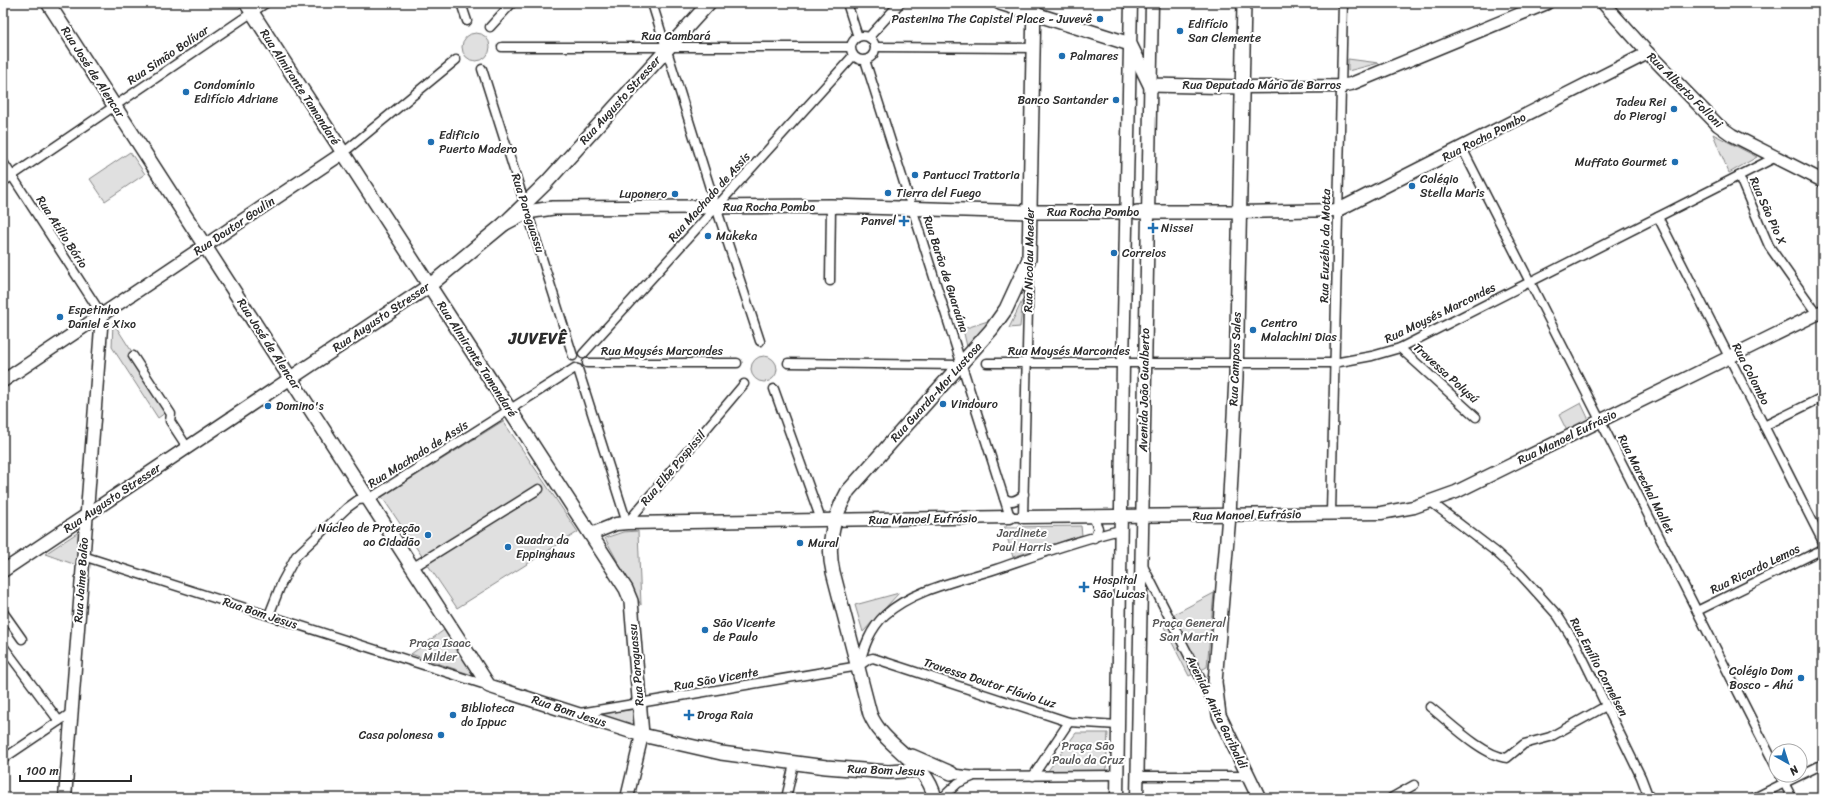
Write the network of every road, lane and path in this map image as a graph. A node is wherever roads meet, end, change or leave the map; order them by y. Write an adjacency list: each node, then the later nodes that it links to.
1 (48, 3): 37 (main road, Rua José de Alencar)
2 (266, 3): 16 (street, Rua Simão Bolívar)
3 (461, 3): 18 (street)
4 (512, 3): 19 (street)
5 (652, 3): 26 (street)
6 (708, 3): 26 (main road, Rua Augusto Stresser)
7 (847, 3): 20 (street)
8 (900, 3): 21 (street)
9 (1000, 3): 17 (main road)
10 (1131, 3): 22 (street, Avenida João Gualberto)
11 (1152, 3): 34 (street, Avenida João Gualberto)
12 (1244, 3): 36 (main road, Rua Campos Sales)
13 (1343, 3): 35 (street, Rua Euzébio da Motta)
14 (1547, 3): 35 (street, Rua Deputado Mário de Barros)
15 (1603, 3): 28 (street, Rua Alberto Folloni)
16 (249, 8): 37 (street, Rua Simão Bolívar); 39 (main road, Rua Almirante Tamandaré)
17 (1034, 8): 22 (main road); 27 (main road, Rua Nicolau Maeder)
18 (467, 21)
19 (490, 27)
20 (858, 37): 21 (street); 24 (street)
21 (869, 37): 25 (street)
22 (1130, 44): 33 (street, Avenida João Gualberto); 34 (main road)
23 (502, 47): 26 (street, Rua Cambará)
24 (850, 47): 26 (street, Rua Cambará); 29 (street)
25 (875, 47): 27 (street); 31 (street)
26 (667, 48): 46 (main road, Rua Augusto Stresser); 48 (street)
27 (1034, 48): 53 (main road, Rua Nicolau Maeder)
28 (1648, 53): 38 (street, Rua Rocha Pombo); 40 (street, Rua Alberto Folloni)
29 (853, 56): 31 (street); 48 (street, Rua Machado de Assis)
30 (456, 60): 39 (street, Rua Doutor Goulin)
31 (865, 60): 51 (street, Rua Barão de Guaraúna)
32 (482, 69): 49 (street, Rua Paraguassu)
33 (1129, 85): 34 (street, Rua Deputado Mário de Barros); 54 (street, Avenida João Gualberto)
34 (1150, 85): 36 (main road, Rua Deputado Mário de Barros); 54 (street, Avenida João Gualberto)
35 (1341, 86): 36 (street, Rua Deputado Mário de Barros); 52 (street, Rua Euzébio da Motta)
36 (1242, 87): 55 (main road, Rua Campos Sales)
37 (114, 106): 42 (street, Rua Simão Bolívar); 58 (main road, Rua José de Alencar)
38 (1462, 148): 52 (street, Rua Rocha Pombo); 61 (street, Rua Marechal Mallet)
39 (343, 153): 58 (street, Rua Doutor Goulin); 62 (main road, Rua Almirante Tamandaré)
40 (1776, 157): 43 (street, Rua Moysés Marcondes); 44 (street, Rua Alberto Folloni)
41 (3, 162): 42 (street, Rua Atílio Bório)
42 (12, 176): 45 (street, Rua Simão Bolívar); 64 (street, Rua Atílio Bório)
43 (1739, 176): 56 (street, Rua Moysés Marcondes); 63 (street, Rua São Pio X)
44 (1823, 181)
45 (3, 182)
46 (546, 183): 49 (main road, Rua Augusto Stresser); 50 (main road)
47 (830, 206): 48 (main road, Rua Rocha Pombo); 51 (main road, Rua Rocha Pombo); 60 (street)
48 (716, 207): 50 (main road, Rua Rocha Pombo); 65 (street); 67 (street, Rua Machado de Assis)
49 (526, 208): 50 (main road, Rua Rocha Pombo); 57 (main road, Rua Rocha Pombo); 69 (street, Rua Paraguassu)
50 (553, 208)
51 (912, 208): 53 (main road, Rua Rocha Pombo); 80 (street, Rua Barão de Guaraúna)
52 (1338, 210): 55 (street, Rua Rocha Pombo); 79 (street, Rua Euzébio da Motta)
53 (1030, 212): 54 (main road, Rua Rocha Pombo); 59 (main road, Rua Nicolau Maeder)
54 (1137, 212): 55 (main road, Rua Rocha Pombo); 76 (street, Avenida João Gualberto); 77 (street, Avenida João Gualberto)
55 (1238, 212): 78 (main road, Rua Campos Sales)
56 (1658, 217): 61 (street, Rua Moysés Marcondes); 70 (street, Rua Colombo)
57 (504, 224): 62 (main road, Rua Augusto Stresser)
58 (205, 246): 64 (street, Rua Doutor Goulin); 82 (main road, Rua José de Alencar)
59 (1029, 259): 75 (street, Rua Nicolau Maeder); 80 (main road, Rua Guarda-Mor Lustosa)
60 (830, 281)
61 (1530, 281): 66 (street, Rua Moysés Marcondes); 89 (street, Rua Marechal Mallet)
62 (429, 286): 82 (main road, Rua Augusto Stresser); 87 (main road, Rua Almirante Tamandaré)
63 (1821, 312): 70 (street, Rua Manoel Eufrásio)
64 (102, 315): 83 (street, Rua Doutor Goulin); 92 (street, Rua Jaime Balão)
65 (760, 341)
66 (1400, 348): 79 (street, Rua Moysés Marcondes); 88 (street, Travessa Polysú)
67 (583, 354): 69 (street); 71 (street)
68 (133, 356): 91 (street)
69 (573, 356): 81 (street)
70 (1730, 357): 89 (street, Rua Manoel Eufrásio); 90 (street, Rua Colombo)
71 (587, 363): 72 (street, Rua Moysés Marcondes); 81 (street)
72 (737, 363)
73 (788, 363): 80 (street)
74 (987, 363): 75 (street, Rua Moysés Marcondes)
75 (1027, 363): 76 (street, Rua Moysés Marcondes); 94 (street, Rua Nicolau Maeder)
76 (1123, 363): 77 (street, Rua Moysés Marcondes); 102 (street, Avenida João Gualberto)
77 (1144, 363): 78 (street, Rua Moysés Marcondes); 103 (street, Avenida João Gualberto)
78 (1236, 363): 79 (street, Rua Moysés Marcondes); 101 (main road, Rua Campos Sales)
79 (1334, 363): 99 (street, Rua Euzébio da Motta)
80 (962, 365): 95 (street, Rua Barão de Guaraúna); 108 (main road, Rua Guarda-Mor Lustosa)
81 (576, 369): 87 (street, Rua Machado de Assis); 109 (street)
82 (291, 378): 91 (street, Rua Augusto Stresser); 96 (main road, Rua José de Alencar)
83 (3, 381)
84 (744, 384): 109 (street, Rua Elbe Pospissil)
85 (774, 389): 107 (street)
86 (1823, 397): 90 (street)
87 (510, 410): 96 (street, Rua Machado de Assis); 111 (main road, Rua Almirante Tamandaré)
88 (1476, 417)
89 (1601, 421): 98 (street, Rua Manoel Eufrásio); 120 (street, Rua Marechal Mallet)
90 (1764, 426): 113 (street, Rua Colombo)
91 (187, 448): 97 (street, Rua Augusto Stresser)
92 (89, 483): 97 (street); 100 (street, Rua Jaime Balão)
93 (539, 489): 117 (street)
94 (1024, 494): 95 (street); 105 (street, Rua Nicolau Maeder)
95 (1004, 498): 104 (street, Rua Barão de Guaraúna)
96 (369, 499): 117 (main road, Rua José de Alencar); 122 (street, Rua Machado de Assis)
97 (107, 501): 100 (street, Rua Augusto Stresser)
98 (1431, 502): 99 (street, Rua Manoel Eufrásio); 128 (street, Rua Emílio Cornelsen)
99 (1331, 513): 101 (street, Rua Manoel Eufrásio)
100 (86, 515): 115 (street, Rua Jaime Balão); 118 (street, Rua Augusto Stresser)
101 (1229, 515): 103 (street, Rua Manoel Eufrásio); 132 (main road, Rua Campos Sales)
102 (1121, 516): 103 (street, Rua Manoel Eufrásio); 106 (street, Rua Manoel Eufrásio); 110 (street, Avenida João Gualberto)
103 (1142, 516): 116 (street, Avenida João Gualberto)
104 (1010, 517): 105 (street, Rua Manoel Eufrásio); 108 (street, Rua Manoel Eufrásio)
105 (1024, 517): 106 (street, Rua Manoel Eufrásio)
106 (1093, 517): 112 (street)
107 (821, 520): 108 (street, Rua Manoel Eufrásio); 109 (street, Rua Manoel Eufrásio)
108 (835, 520): 125 (main road, Rua Guarda-Mor Lustosa)
109 (627, 523): 111 (street)
110 (1120, 530): 112 (street); 135 (street, Avenida João Gualberto)
111 (591, 534): 119 (main road, Rua Almirante Tamandaré)
112 (1094, 538): 125 (street)
113 (1823, 542)
114 (1823, 549): 120 (street, Rua Ricardo Lemos)
115 (83, 556): 122 (street, Rua Bom Jesus); 130 (street, Rua Jaime Balão)
116 (1141, 561): 132 (street, Avenida Anita Garibaldi); 148 (street, Avenida João Gualberto)
117 (412, 568): 126 (main road, Rua José de Alencar)
118 (3, 571)
119 (629, 595): 127 (main road, Rua Paraguassu)
120 (1697, 611): 137 (street, Rua Marechal Mallet)
121 (3, 612): 123 (street)
122 (269, 615): 126 (street, Rua Bom Jesus)
123 (22, 639)
124 (3, 646): 133 (street)
125 (859, 666): 127 (street, Rua São Vicente); 134 (street, Travessa Doutor Flávio Luz); 138 (main road, Rua Guarda-Mor Lustosa)
126 (489, 686): 131 (main road, Rua Bom Jesus)
127 (639, 704): 131 (street, Rua São Vicente); 136 (main road, Rua Paraguassu)
128 (1606, 706): 129 (street); 161 (street, Rua Emílio Cornelsen)
129 (1430, 707)
130 (71, 713): 133 (street); 152 (street, Rua Jaime Balão)
131 (577, 714): 136 (main road, Rua Bom Jesus)
132 (1219, 715): 149 (main road, Avenida Anita Garibaldi)
133 (59, 721): 139 (street)
134 (1069, 722): 135 (street, Travessa Doutor Flávio Luz); 147 (street)
135 (1118, 725): 145 (street, Avenida João Gualberto)
136 (642, 735): 140 (main road, Rua Bom Jesus); 153 (street)
137 (1768, 751)
138 (903, 752): 142 (main road); 144 (main road)
139 (3, 759)
140 (794, 764): 142 (main road, Rua Bom Jesus); 154 (street)
141 (1823, 764): 143 (street)
142 (921, 770): 144 (street, Rua Bom Jesus); 155 (main road)
143 (1808, 771)
144 (951, 773): 146 (street, Rua Bom Jesus)
145 (1117, 775): 147 (street, Rua Bom Jesus); 157 (street, Avenida João Gualberto)
146 (975, 776): 147 (street, Rua Bom Jesus); 156 (street, Rua Bom Jesus)
147 (1033, 776)
148 (1137, 776): 149 (street); 158 (street, Avenida João Gualberto)
149 (1248, 776): 159 (main road, Avenida Anita Garibaldi)
150 (1784, 783): 162 (street); 163 (street)
151 (1414, 785): 160 (street)
152 (65, 798)
153 (627, 798)
154 (786, 798)
155 (935, 798)
156 (942, 798)
157 (1117, 798)
158 (1137, 798)
159 (1259, 798)
160 (1391, 798)
161 (1649, 798)
162 (1754, 798)
163 (1792, 798)

